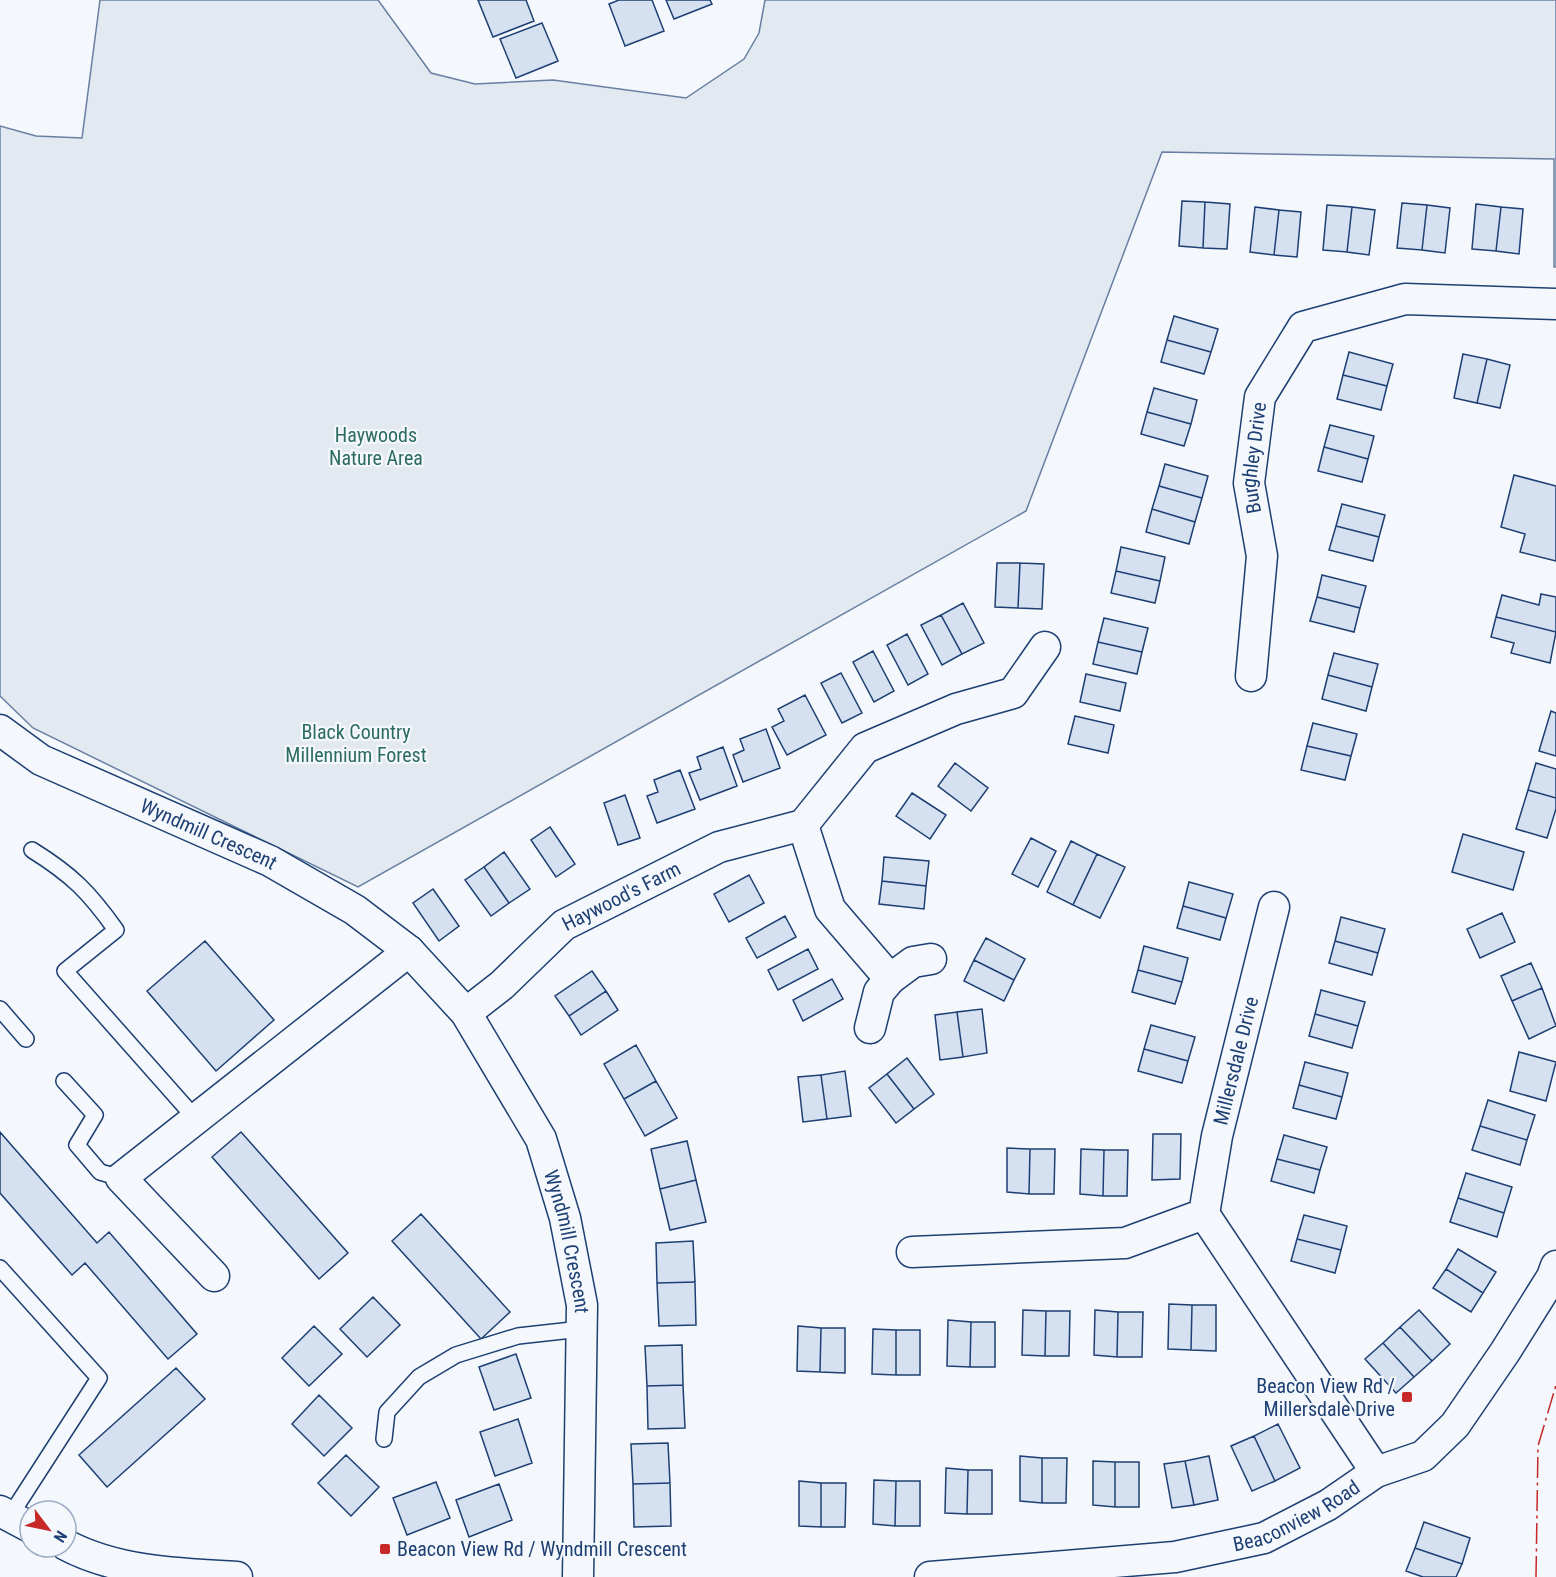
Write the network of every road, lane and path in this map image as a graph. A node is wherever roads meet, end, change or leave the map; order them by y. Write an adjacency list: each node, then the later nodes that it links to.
1 (1556, 304): 3 (street, Burghley Drive)
2 (1045, 647): 5 (street)
3 (1251, 676)
4 (0, 730): 8 (street, Wyndmill Crescent)
5 (803, 825): 10 (street); 12 (street, Haywood's Farm)
6 (32, 850): 16 (lane)
7 (1274, 907): 18 (street, Millersdale Drive)
8 (409, 951): 12 (street, Wyndmill Crescent); 16 (street)
9 (931, 959): 10 (street)
10 (890, 979): 13 (street)
11 (0, 1009): 14 (lane)
12 (466, 1013): 23 (street, Wyndmill Crescent)
13 (870, 1028)
14 (26, 1038)
15 (64, 1081): 17 (lane)
16 (196, 1119): 17 (street)
17 (121, 1178): 22 (street)
18 (1204, 1214): 19 (street); 25 (street)
19 (912, 1252)
20 (1556, 1266): 25 (street, Beaconview Road)
21 (0, 1268): 26 (lane)
22 (214, 1276)
23 (581, 1329): 24 (lane); 29 (street, Wyndmill Crescent)
24 (384, 1439)
25 (1376, 1472): 30 (street, Beaconview Road)
26 (13, 1518)
27 (78, 1551): 28 (street)
28 (237, 1577)
29 (578, 1577)
30 (930, 1577)

